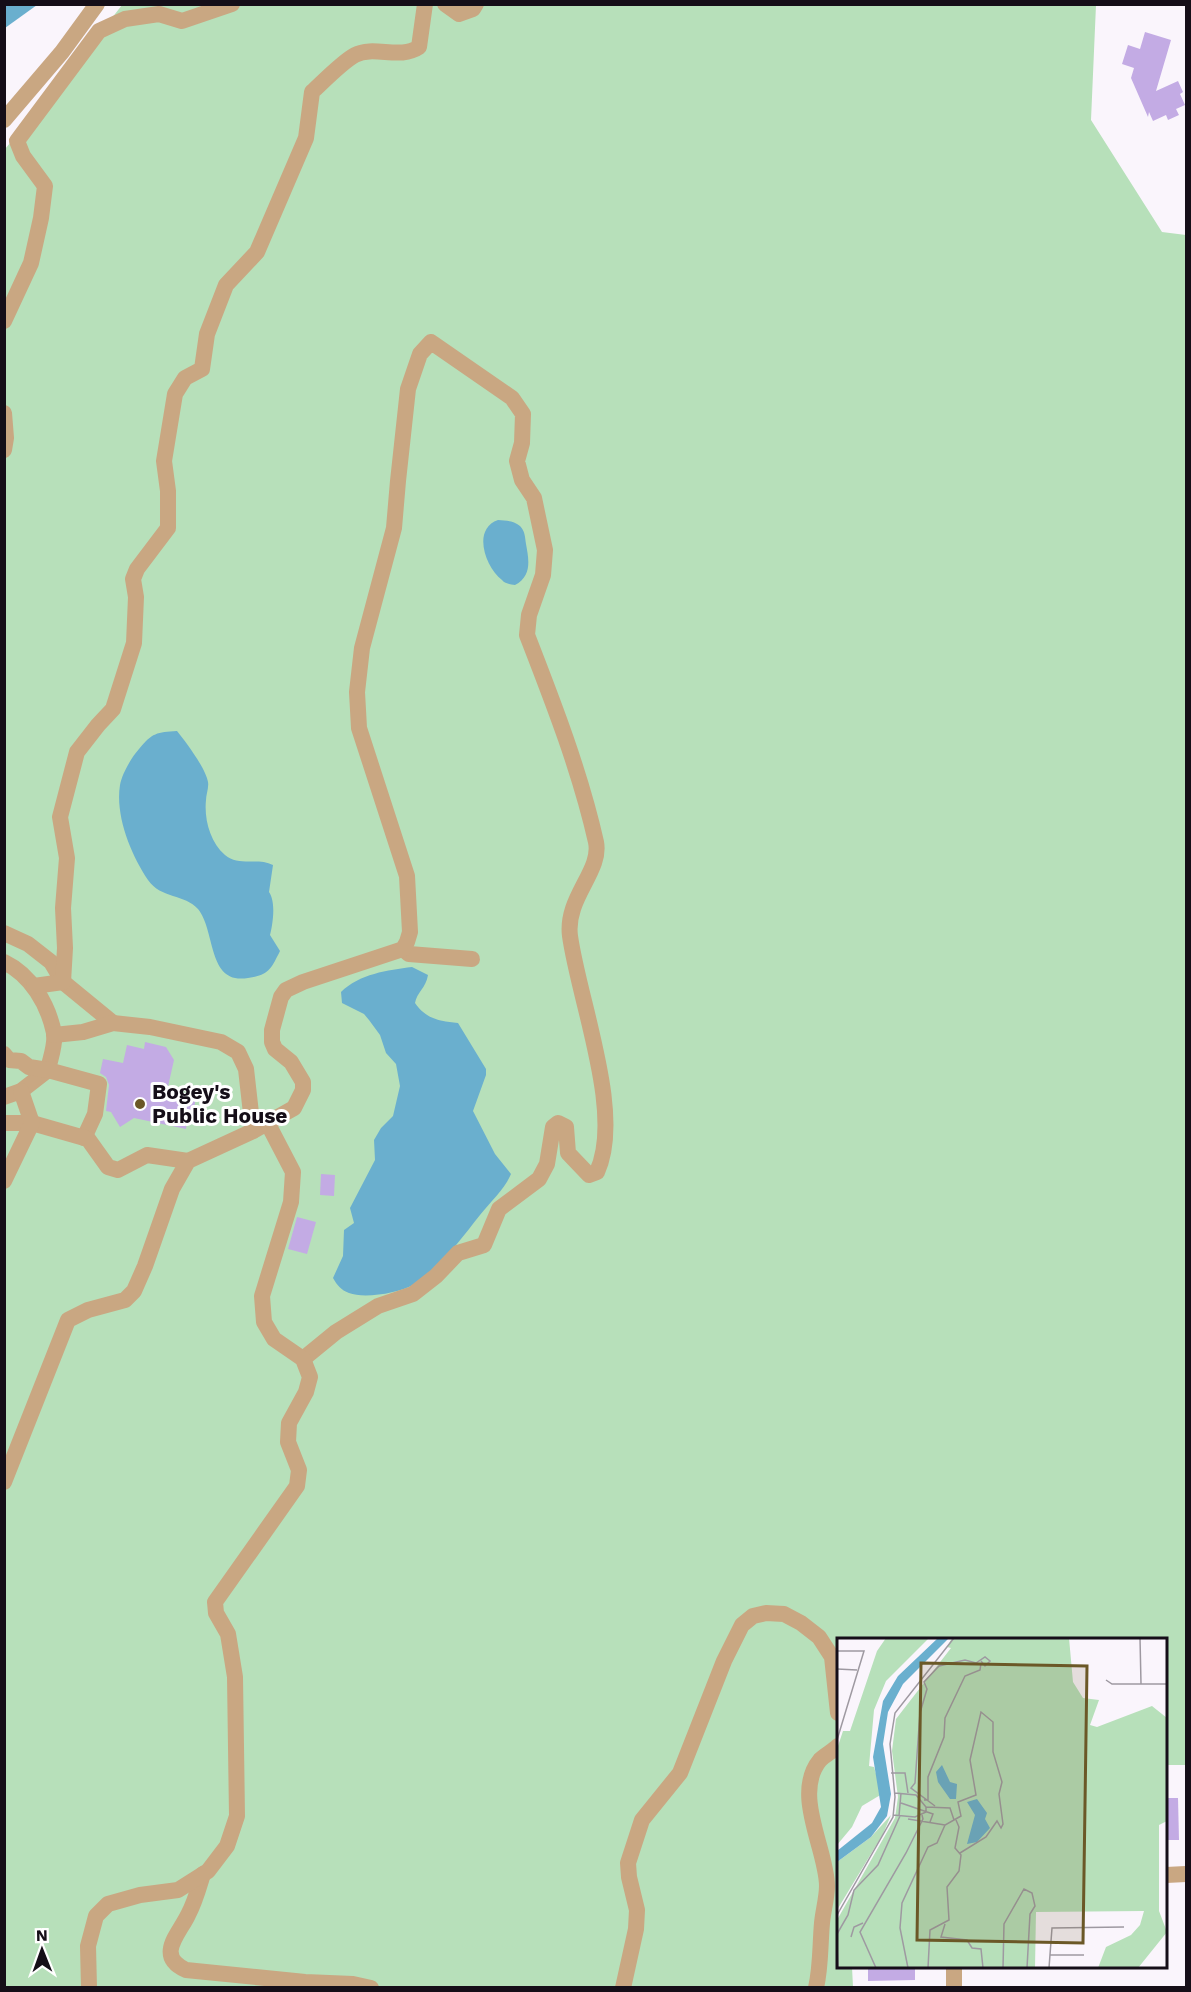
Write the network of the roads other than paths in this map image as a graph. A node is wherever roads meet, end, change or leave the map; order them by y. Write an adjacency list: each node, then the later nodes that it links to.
1 (97, 4): 7 (street)
2 (425, 4): 15 (street)
3 (445, 4): 4 (street)
4 (476, 4)
5 (226, 6): 6 (street)
6 (159, 9): 8 (street)
7 (4, 120)
8 (4, 321)
9 (4, 413): 10 (street)
10 (4, 450)
11 (4, 933): 15 (street)
12 (403, 950): 13 (street); 24 (street); 28 (street)
13 (472, 959)
14 (4, 962): 16 (street)
15 (63, 982): 16 (street); 17 (street)
16 (34, 986): 18 (street)
17 (113, 1023): 18 (street); 24 (street)
18 (54, 1035): 20 (street)
19 (4, 1054): 20 (street)
20 (48, 1070): 21 (street); 25 (street)
21 (13, 1094): 23 (street)
22 (4, 1123): 23 (street)
23 (32, 1123): 25 (street); 27 (street)
24 (260, 1128): 26 (street); 28 (street)
25 (84, 1138): 26 (street)
26 (188, 1161): 29 (street)
27 (4, 1181)
28 (303, 1359): 32 (street)
29 (4, 1482)
30 (837, 1704): 38 (street)
31 (837, 1747): 39 (street)
32 (203, 1874): 36 (street); 37 (street)
33 (1186, 1874): 34 (street)
34 (1167, 1875)
35 (954, 1968): 40 (street)
36 (89, 1988)
37 (371, 1988)
38 (623, 1988)
39 (816, 1988)
40 (954, 1988)

